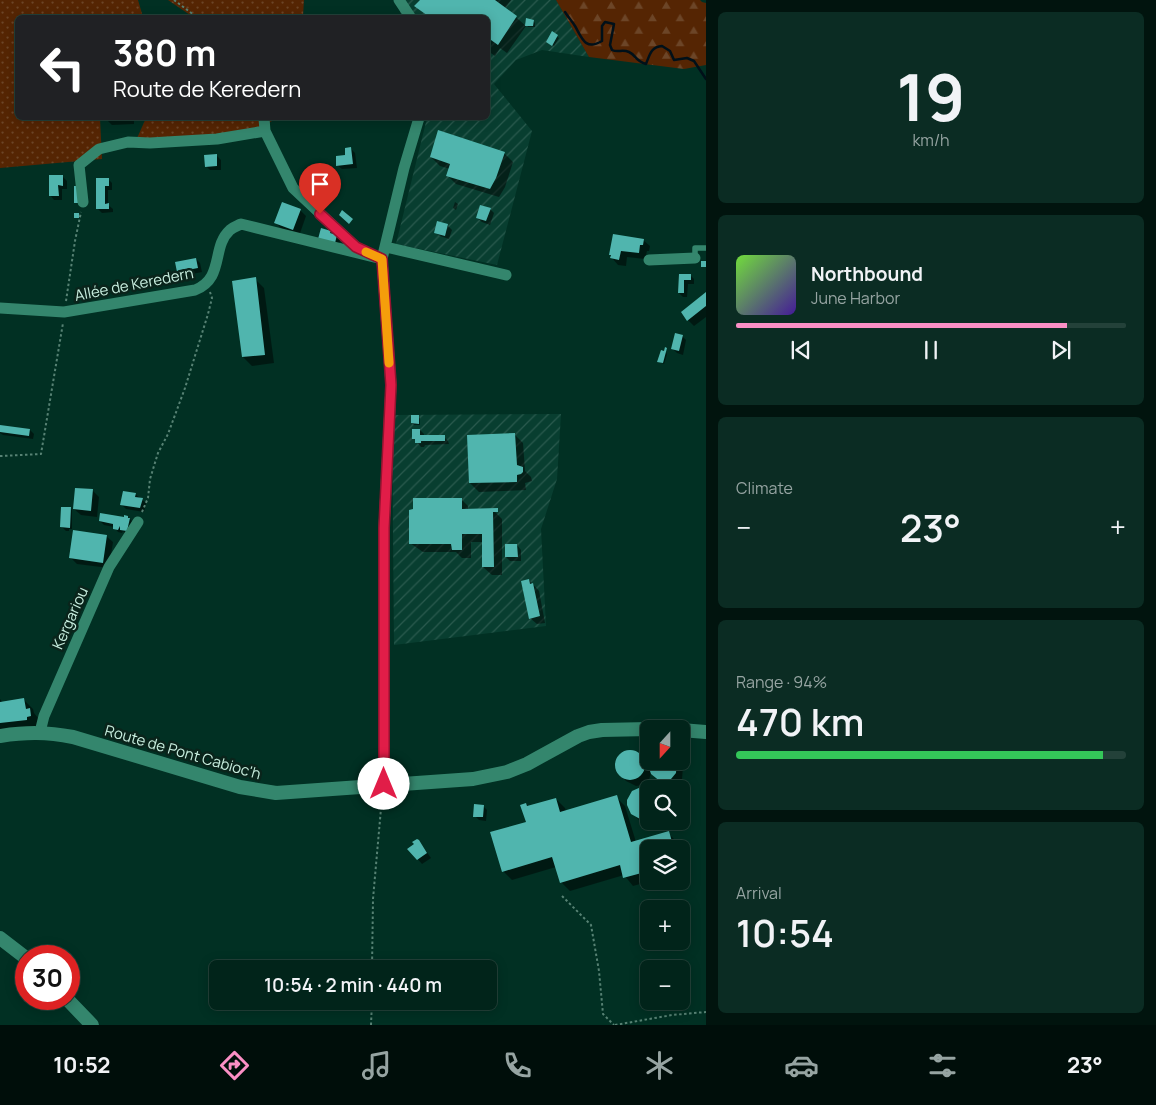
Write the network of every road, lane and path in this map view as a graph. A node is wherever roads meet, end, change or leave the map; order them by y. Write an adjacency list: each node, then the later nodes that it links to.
1 (174, 0): 3 (path)
2 (399, 0): 4 (street)
3 (194, 15)
4 (409, 15)
5 (264, 120): 7 (street)
6 (418, 120): 9 (street)
7 (265, 132): 8 (street); 11 (street)
8 (83, 202): 17 (path)
9 (386, 247): 11 (street); 14 (street)
10 (706, 248): 13 (lane)
11 (382, 259): 15 (street, Allée de Keredern); 25 (street)
12 (649, 260): 13 (street)
13 (695, 260)
14 (506, 275)
15 (207, 282): 17 (street, Allée de Keredern); 19 (path)
16 (0, 308): 17 (street, Allée de Keredern)
17 (64, 312): 18 (path)
18 (0, 456)
19 (138, 522): 22 (street, Kergariou)
20 (640, 729): 25 (street, Route de Pont Cabioc'h)
21 (690, 731): 23 (street)
22 (40, 732): 24 (street, Route de Pont Cabioc'h); 25 (street, Route de Pont Cabioc'h)
23 (706, 732)
24 (0, 736)
25 (384, 784): 29 (path)
26 (562, 896): 35 (path)
27 (0, 938): 28 (street)
28 (15, 950)
29 (372, 960)
30 (78, 1010): 33 (street)
31 (372, 1010): 34 (path)
32 (706, 1012): 35 (path)
33 (92, 1025)
34 (371, 1025)
35 (614, 1025)

